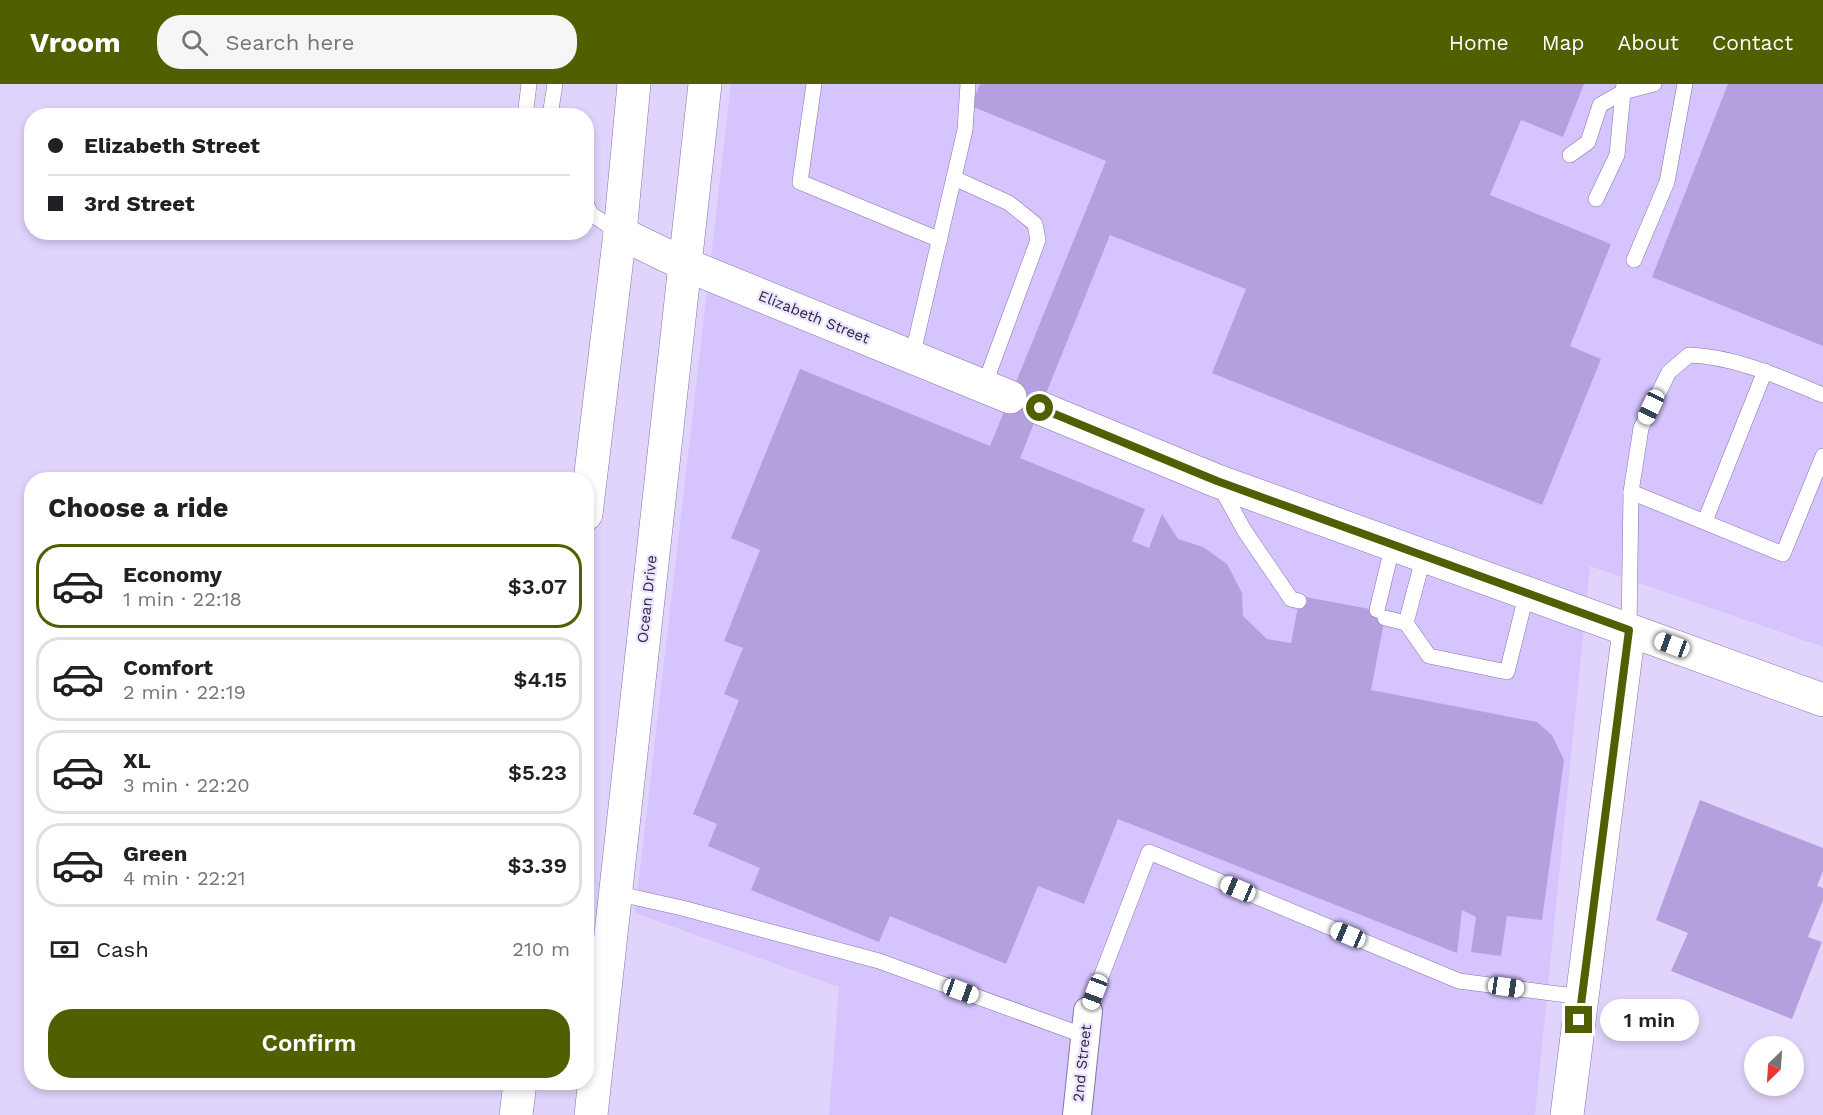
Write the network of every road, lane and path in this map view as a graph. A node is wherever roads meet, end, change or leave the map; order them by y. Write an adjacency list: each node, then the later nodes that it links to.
1 (529, 84): 10 (lane)
2 (555, 84): 11 (lane)
3 (634, 84): 16 (main road)
4 (705, 84): 19 (main road, Ocean Drive)
5 (814, 84): 17 (lane)
6 (968, 84): 13 (lane)
7 (1654, 84): 9 (lane)
8 (1685, 84): 18 (lane)
9 (1624, 88): 12 (lane); 14 (lane)
10 (526, 108)
11 (551, 108)
12 (1570, 155)
13 (954, 178): 17 (lane); 23 (lane)
14 (1596, 199)
15 (594, 215): 16 (lane)
16 (620, 232): 19 (main road, Elizabeth Street); 25 (main road)
17 (940, 240): 20 (lane)
18 (1634, 260)
19 (684, 264): 20 (main road, Elizabeth Street); 36 (main road, Ocean Drive)
20 (912, 357): 23 (main road, Elizabeth Street)
21 (1765, 371): 22 (lane); 27 (lane); 28 (lane)
22 (1823, 395)
23 (1012, 397): 26 (main road, Elizabeth Street)
24 (1823, 456): 28 (lane)
25 (591, 472)
26 (1217, 481): 29 (main road, Elizabeth Street); 32 (lane)
27 (1631, 492): 28 (lane); 34 (lane)
28 (1705, 521)
29 (1393, 544): 30 (main road, Elizabeth Street); 33 (lane)
30 (1424, 555): 31 (main road, Elizabeth Street); 33 (lane)
31 (1527, 592): 33 (lane); 34 (main road, Elizabeth Street)
32 (1299, 602)
33 (1406, 623)
34 (1629, 630): 35 (main road, Elizabeth Street); 37 (main road)
35 (1823, 700)
36 (615, 893): 38 (lane); 39 (main road, Ocean Drive)
37 (1582, 997): 38 (lane); 45 (main road)
38 (1086, 1024): 44 (street, 2nd Street)
39 (594, 1087)
40 (519, 1090): 42 (main road)
41 (594, 1090): 43 (main road, Ocean Drive)
42 (516, 1115)
43 (591, 1115)
44 (1077, 1115)
45 (1567, 1115)

